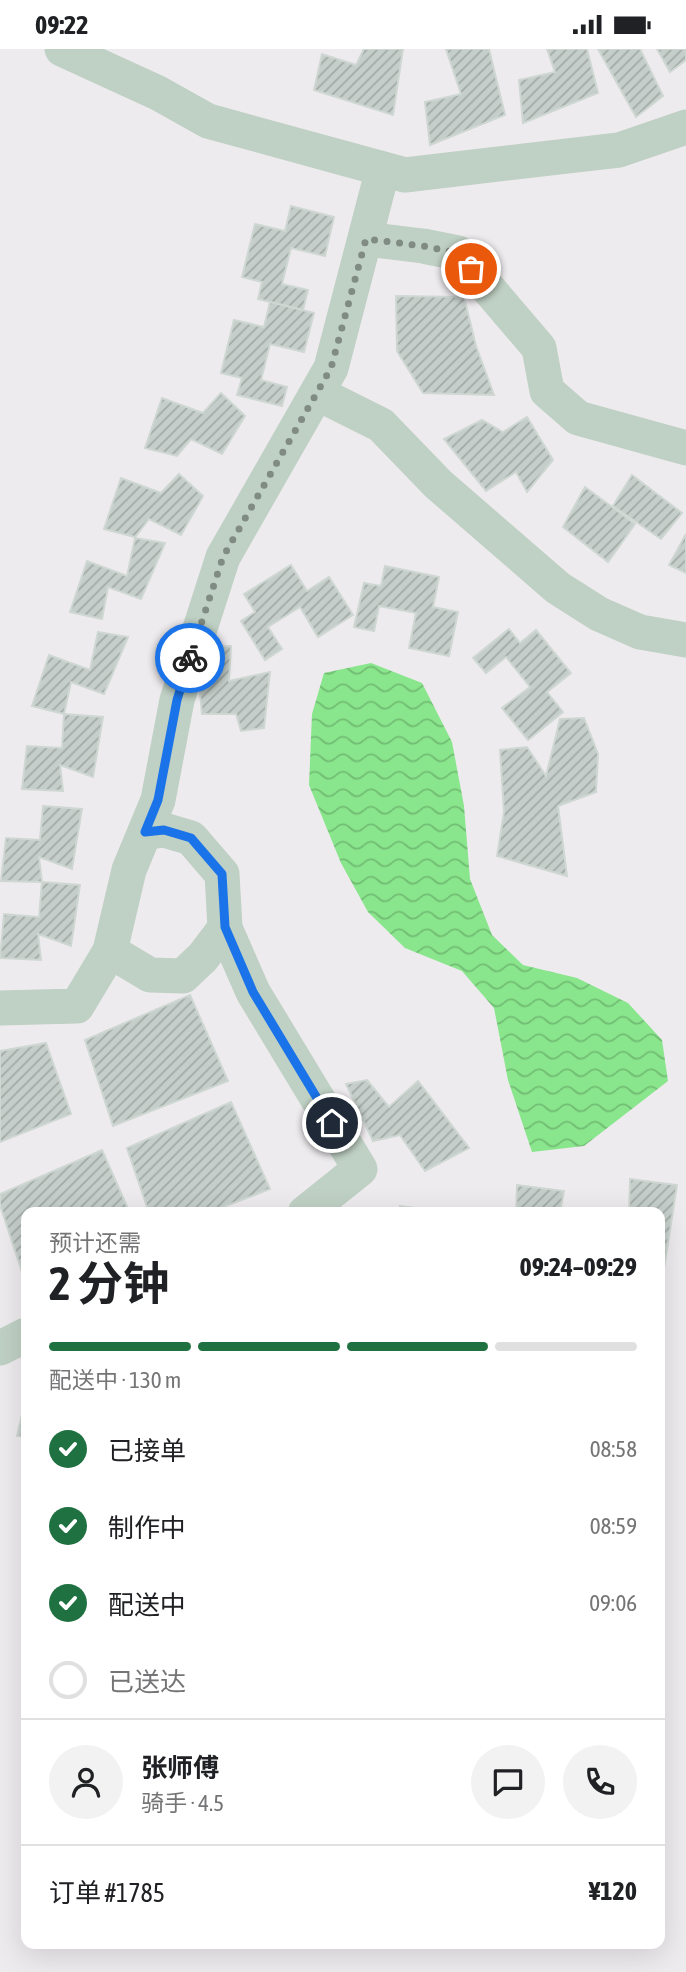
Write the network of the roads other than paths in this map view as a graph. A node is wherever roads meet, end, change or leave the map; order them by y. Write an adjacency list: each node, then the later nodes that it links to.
1 (62, 49): 3 (street)
2 (686, 127): 3 (street)
3 (383, 169): 4 (street)
4 (366, 239): 5 (street); 6 (street)
5 (317, 393): 7 (street); 8 (street)
6 (686, 448)
7 (686, 640)
8 (145, 832): 9 (street); 10 (street)
9 (225, 927): 10 (street); 12 (street)
10 (110, 951): 11 (street)
11 (0, 1008)
12 (312, 1207)
13 (21, 1338): 14 (street)
14 (0, 1348)

